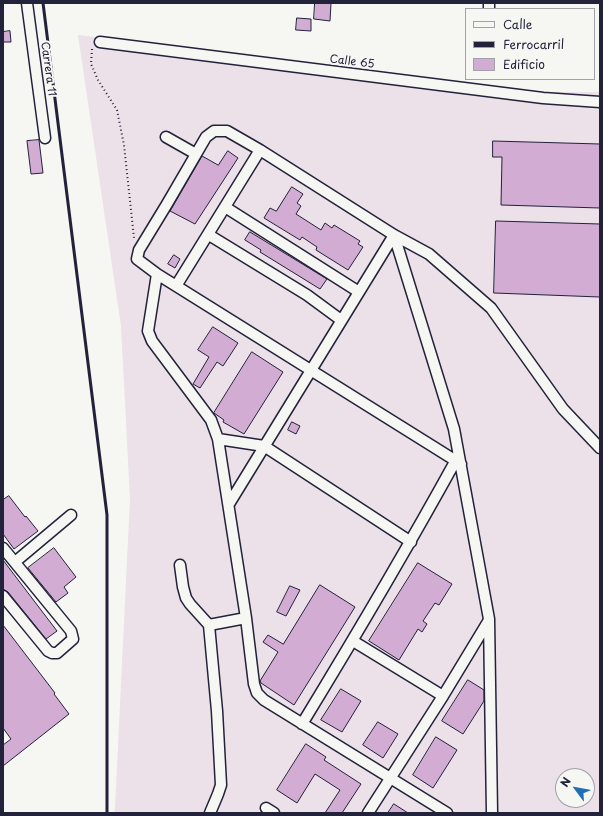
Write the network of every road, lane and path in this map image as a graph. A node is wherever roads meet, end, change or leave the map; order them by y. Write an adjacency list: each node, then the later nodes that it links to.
1 (27, 3): 5 (street, Carrera 11)
2 (100, 42): 3 (street, Calle 65); 11 (path)
3 (600, 102)
4 (166, 137): 7 (street)
5 (45, 138)
6 (260, 150): 7 (street); 8 (street); 10 (street)
7 (196, 154): 11 (street)
8 (225, 207): 9 (street); 14 (street)
9 (209, 235): 13 (street); 15 (street)
10 (394, 235): 14 (street); 19 (street); 20 (street)
11 (137, 259): 12 (street)
12 (157, 274): 13 (street); 17 (street)
13 (176, 286): 16 (street)
14 (359, 292): 15 (street)
15 (341, 320): 16 (street)
16 (311, 370): 18 (street); 20 (street)
17 (218, 438): 18 (street); 21 (street)
18 (264, 446): 21 (street); 23 (street)
19 (600, 448)
20 (459, 462): 23 (street); 29 (street)
21 (229, 504): 28 (street)
22 (71, 515): 25 (street)
23 (411, 542): 31 (street)
24 (3, 548): 25 (street)
25 (15, 562): 27 (street)
26 (180, 565): 30 (street)
27 (3, 596)
28 (246, 618): 30 (street); 33 (street)
29 (490, 619): 32 (street); 38 (street)
30 (209, 625): 35 (street)
31 (353, 641): 32 (street); 33 (street)
32 (443, 696): 34 (street)
33 (302, 724): 34 (street)
34 (390, 778): 36 (street); 37 (street)
35 (210, 813)
36 (368, 813)
37 (446, 813)
38 (492, 813)

